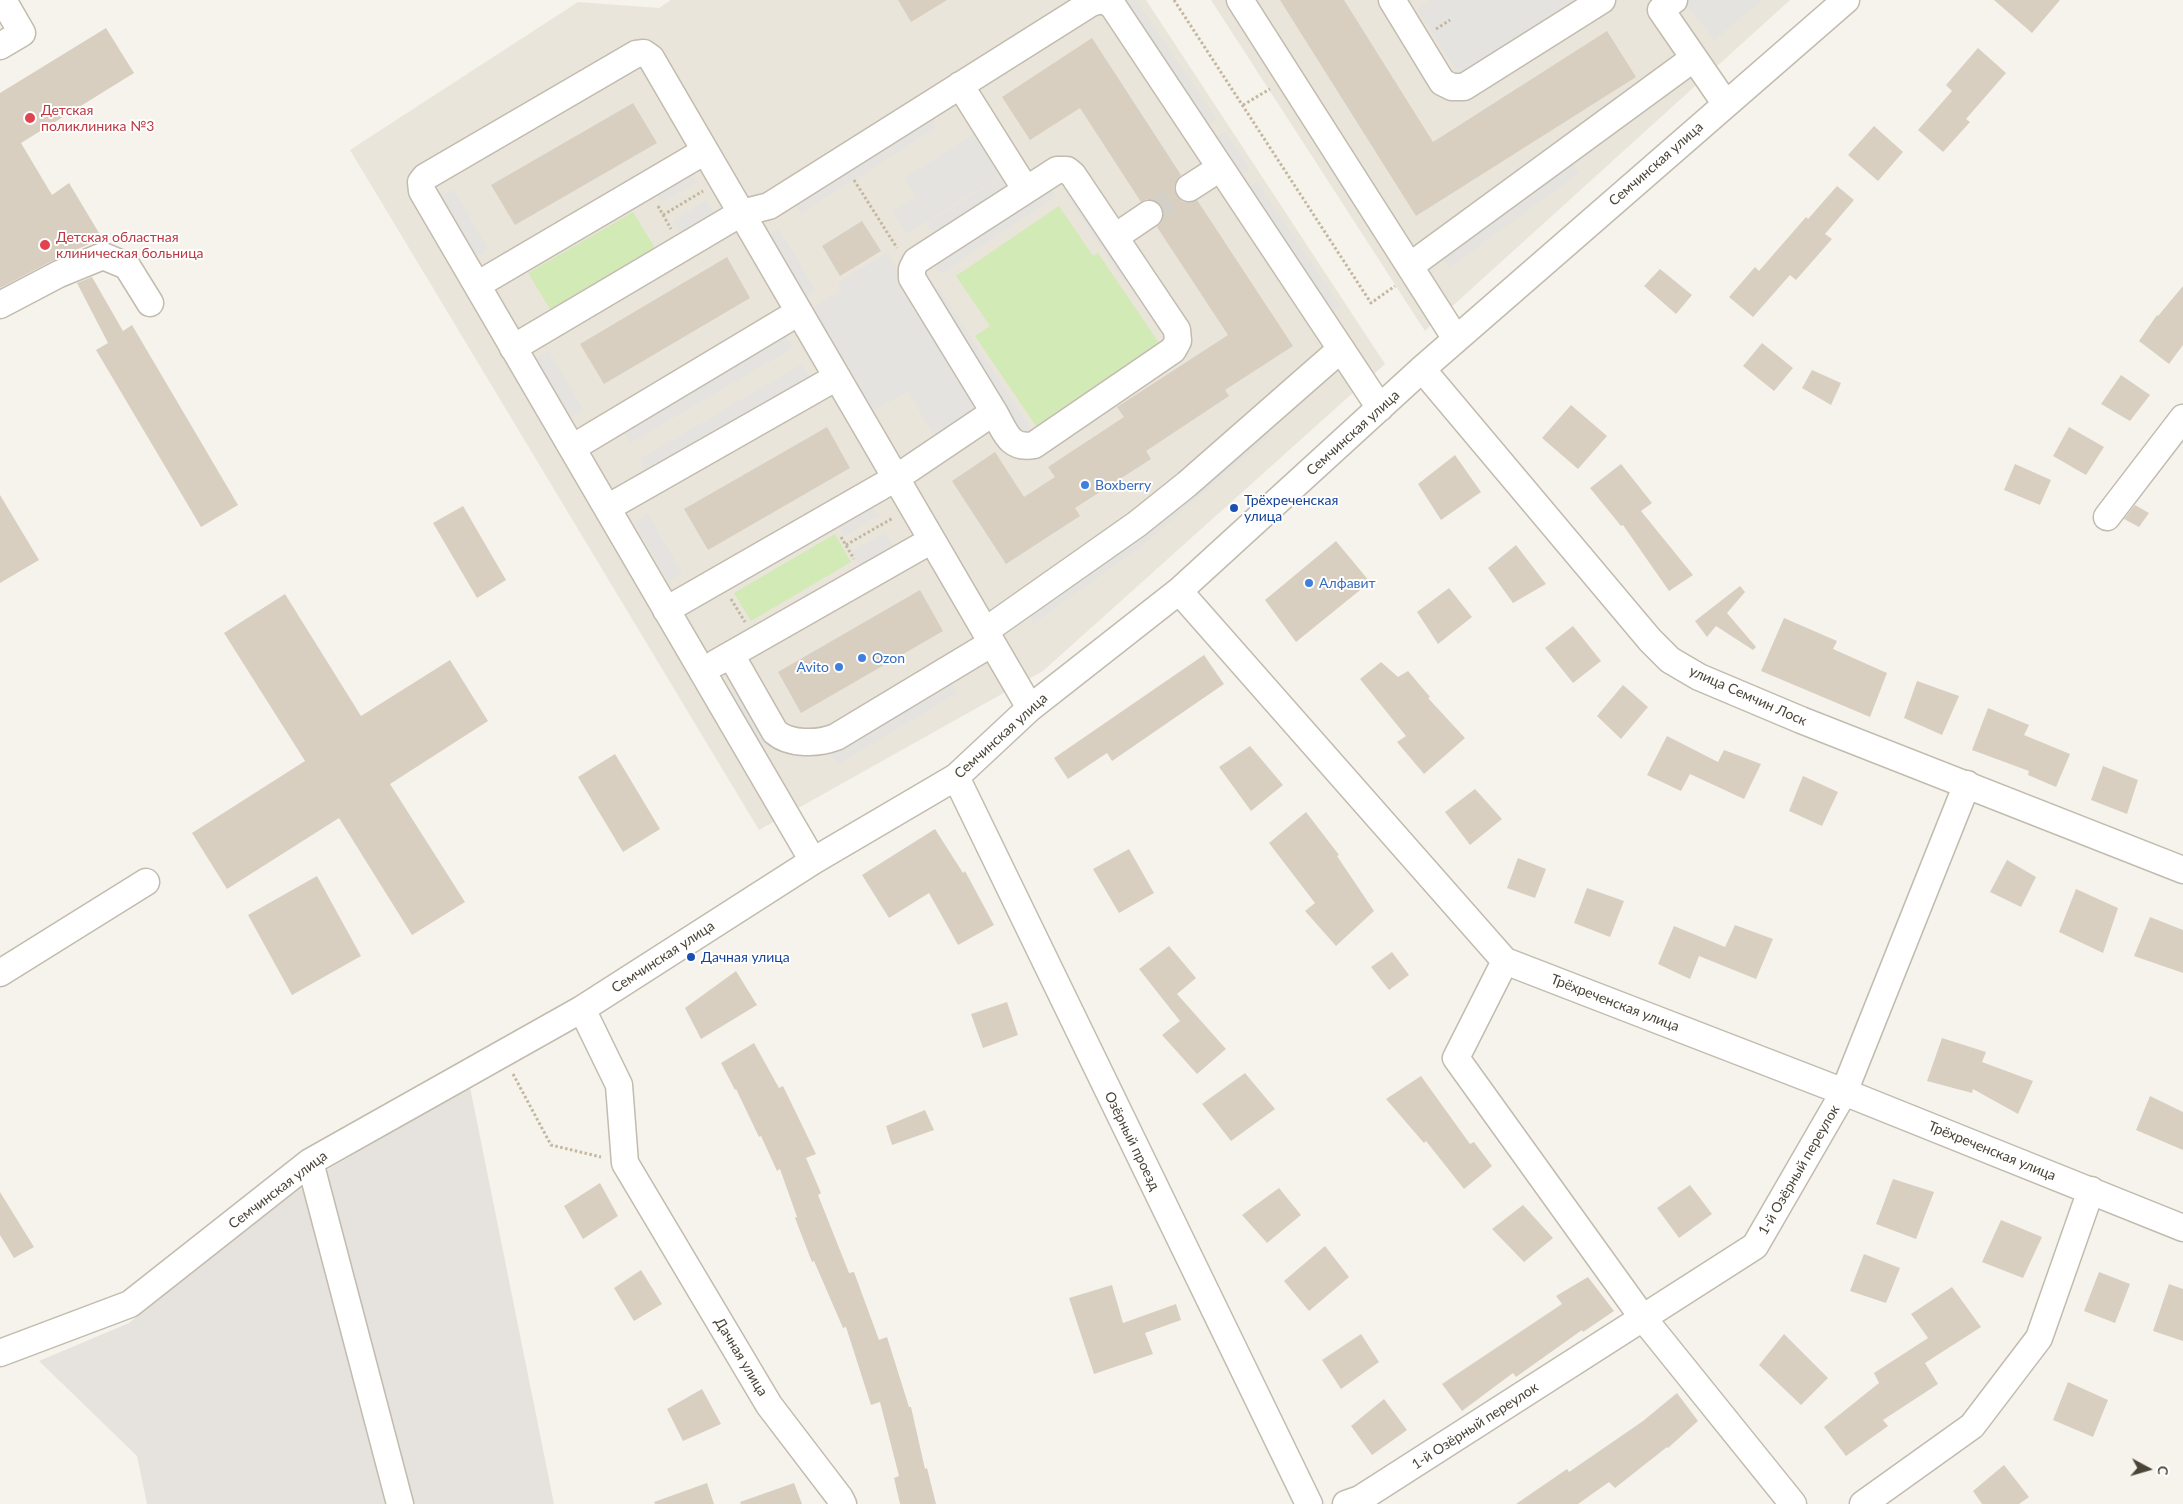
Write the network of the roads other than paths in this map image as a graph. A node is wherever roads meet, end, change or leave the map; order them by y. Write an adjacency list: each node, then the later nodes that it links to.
1 (3, 0): 8 (street)
2 (1102, 0): 10 (street); 13 (street)
3 (1240, 0): 19 (street)
4 (1392, 0): 5 (street)
5 (1602, 0)
6 (1846, 0): 11 (street, Семчинская улица)
7 (1663, 3): 9 (street)
8 (0, 46)
9 (1694, 58): 11 (street); 19 (street)
10 (960, 85): 15 (street); 16 (street)
11 (1726, 103): 24 (street, Семчинская улица)
12 (705, 151): 16 (street); 20 (street); 20 (street)
13 (1220, 168): 14 (street); 26 (street)
14 (1189, 188)
15 (1026, 190): 18 (street); 30 (street)
16 (741, 213): 23 (street); 25 (street)
17 (1149, 214): 18 (street)
18 (1115, 237): 30 (street)
19 (1412, 270): 24 (street)
20 (477, 285): 25 (street)
21 (150, 303): 22 (street)
22 (0, 305)
23 (799, 312): 28 (street); 32 (street)
24 (1456, 339): 27 (street, Семчинская улица)
25 (513, 348): 32 (street)
26 (1340, 349): 29 (street); 39 (street)
27 (1422, 370): 29 (street, Семчинская улица); 44 (street, улица Семчин Лоск)
28 (837, 377): 33 (street); 34 (street)
29 (1380, 408): 37 (street, Семчинская улица)
30 (994, 412): 33 (street)
31 (2183, 418): 35 (street)
32 (572, 448): 34 (street)
33 (896, 478): 36 (street); 38 (street)
34 (607, 508): 38 (street)
35 (2107, 517)
36 (932, 540): 39 (street); 40 (street)
37 (1180, 591): 42 (street, Семчинская улица); 48 (street, Трёхреченская улица)
38 (666, 610): 41 (street)
39 (988, 637): 40 (street); 42 (street)
40 (731, 655): 41 (street)
41 (702, 671): 45 (street)
42 (1030, 708): 43 (street, Семчинская улица)
43 (956, 777): 45 (street, Семчинская улица); 59 (street, Озёрный проезд)
44 (1967, 784): 46 (street, улица Семчин Лоск); 51 (street, 1-й Озёрный переулок)
45 (813, 861): 50 (street, Семчинская улица)
46 (2183, 870)
47 (146, 882): 49 (street)
48 (1505, 961): 51 (street, Трёхреченская улица); 55 (street)
49 (0, 973)
50 (582, 1009): 52 (street, Семчинская улица); 58 (street, Дачная улица)
51 (1844, 1092): 53 (street, Трёхреченская улица); 55 (street, 1-й Озёрный переулок)
52 (310, 1162): 56 (street, Семчинская улица); 57 (street)
53 (2091, 1190): 54 (street, Трёхреченская улица); 62 (street)
54 (2183, 1228)
55 (1643, 1318): 60 (street, 1-й Озёрный переулок); 61 (street)
56 (0, 1353)
57 (400, 1504)
58 (843, 1504)
59 (1309, 1504)
60 (1346, 1504)
61 (1793, 1504)
62 (1863, 1504)

